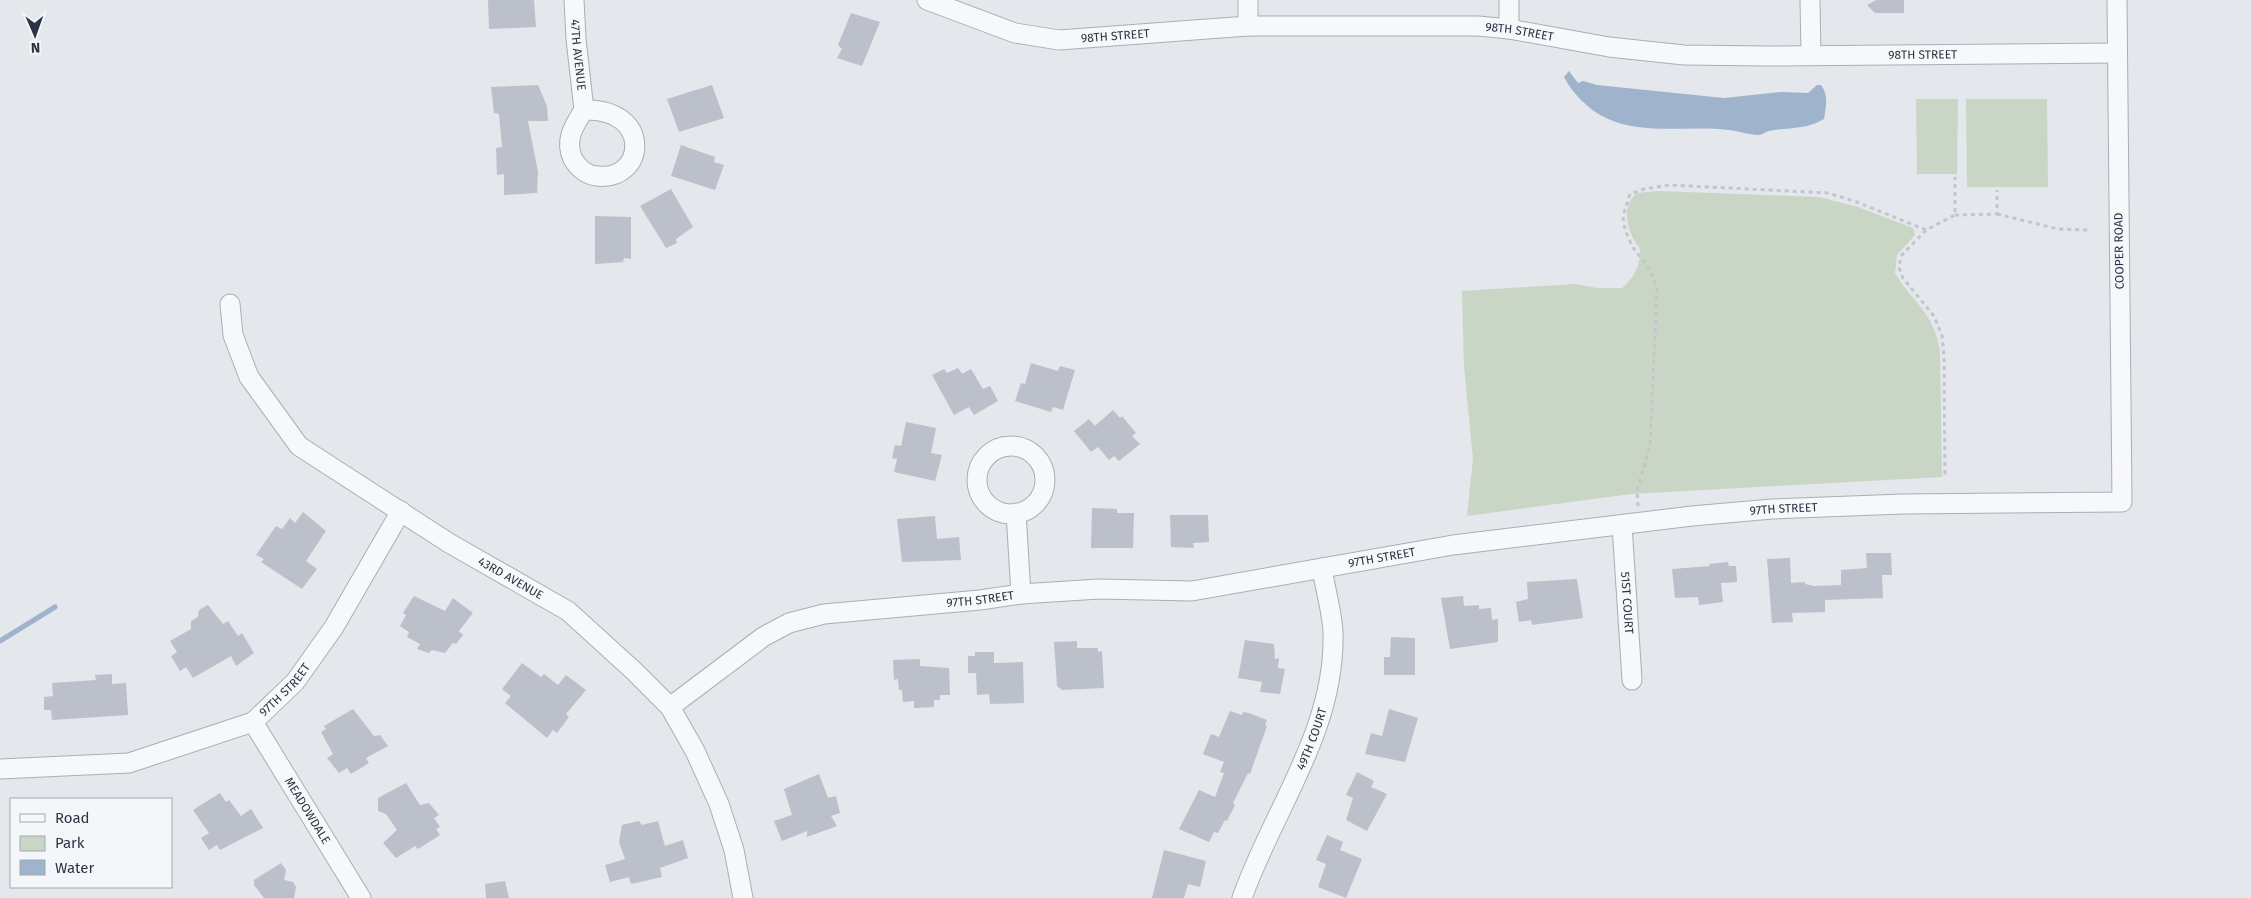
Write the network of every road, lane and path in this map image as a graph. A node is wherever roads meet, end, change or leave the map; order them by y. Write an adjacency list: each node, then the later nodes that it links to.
1 (574, 0): 11 (street, 47TH AVENUE)
2 (927, 0): 7 (street, 98TH STREET)
3 (1248, 0): 7 (street)
4 (1509, 0): 8 (street)
5 (1810, 0): 10 (street)
6 (2117, 0): 9 (street, COOPER ROAD)
7 (1248, 26): 8 (street, 98TH STREET)
8 (1509, 29): 10 (street, 98TH STREET)
9 (2117, 53): 10 (street, 98TH STREET); 20 (street, COOPER ROAD)
10 (1811, 56)
11 (584, 110)
12 (1955, 177): 15 (path)
13 (1997, 190): 14 (path)
14 (1997, 214): 15 (path); 17 (path)
15 (1955, 215): 16 (path)
16 (1926, 230): 19 (path); 22 (path)
17 (2090, 230)
18 (230, 304): 21 (street, 43RD AVENUE)
19 (1945, 476)
20 (2122, 502): 24 (street, 97TH STREET)
21 (401, 511): 28 (street, 43RD AVENUE); 29 (street, 97TH STREET)
22 (1638, 512)
23 (1016, 513): 26 (street)
24 (1622, 525): 25 (street, 97TH STREET); 27 (street, 51ST COURT)
25 (1322, 568): 26 (street, 97TH STREET); 33 (street, 49TH COURT)
26 (1021, 594): 28 (street, 97TH STREET)
27 (1632, 680)
28 (670, 707): 32 (street, 43RD AVENUE)
29 (253, 722): 30 (street, 97TH STREET); 31 (street, MEADOWDALE)
30 (0, 769)
31 (361, 898)
32 (743, 898)
33 (1242, 898)

